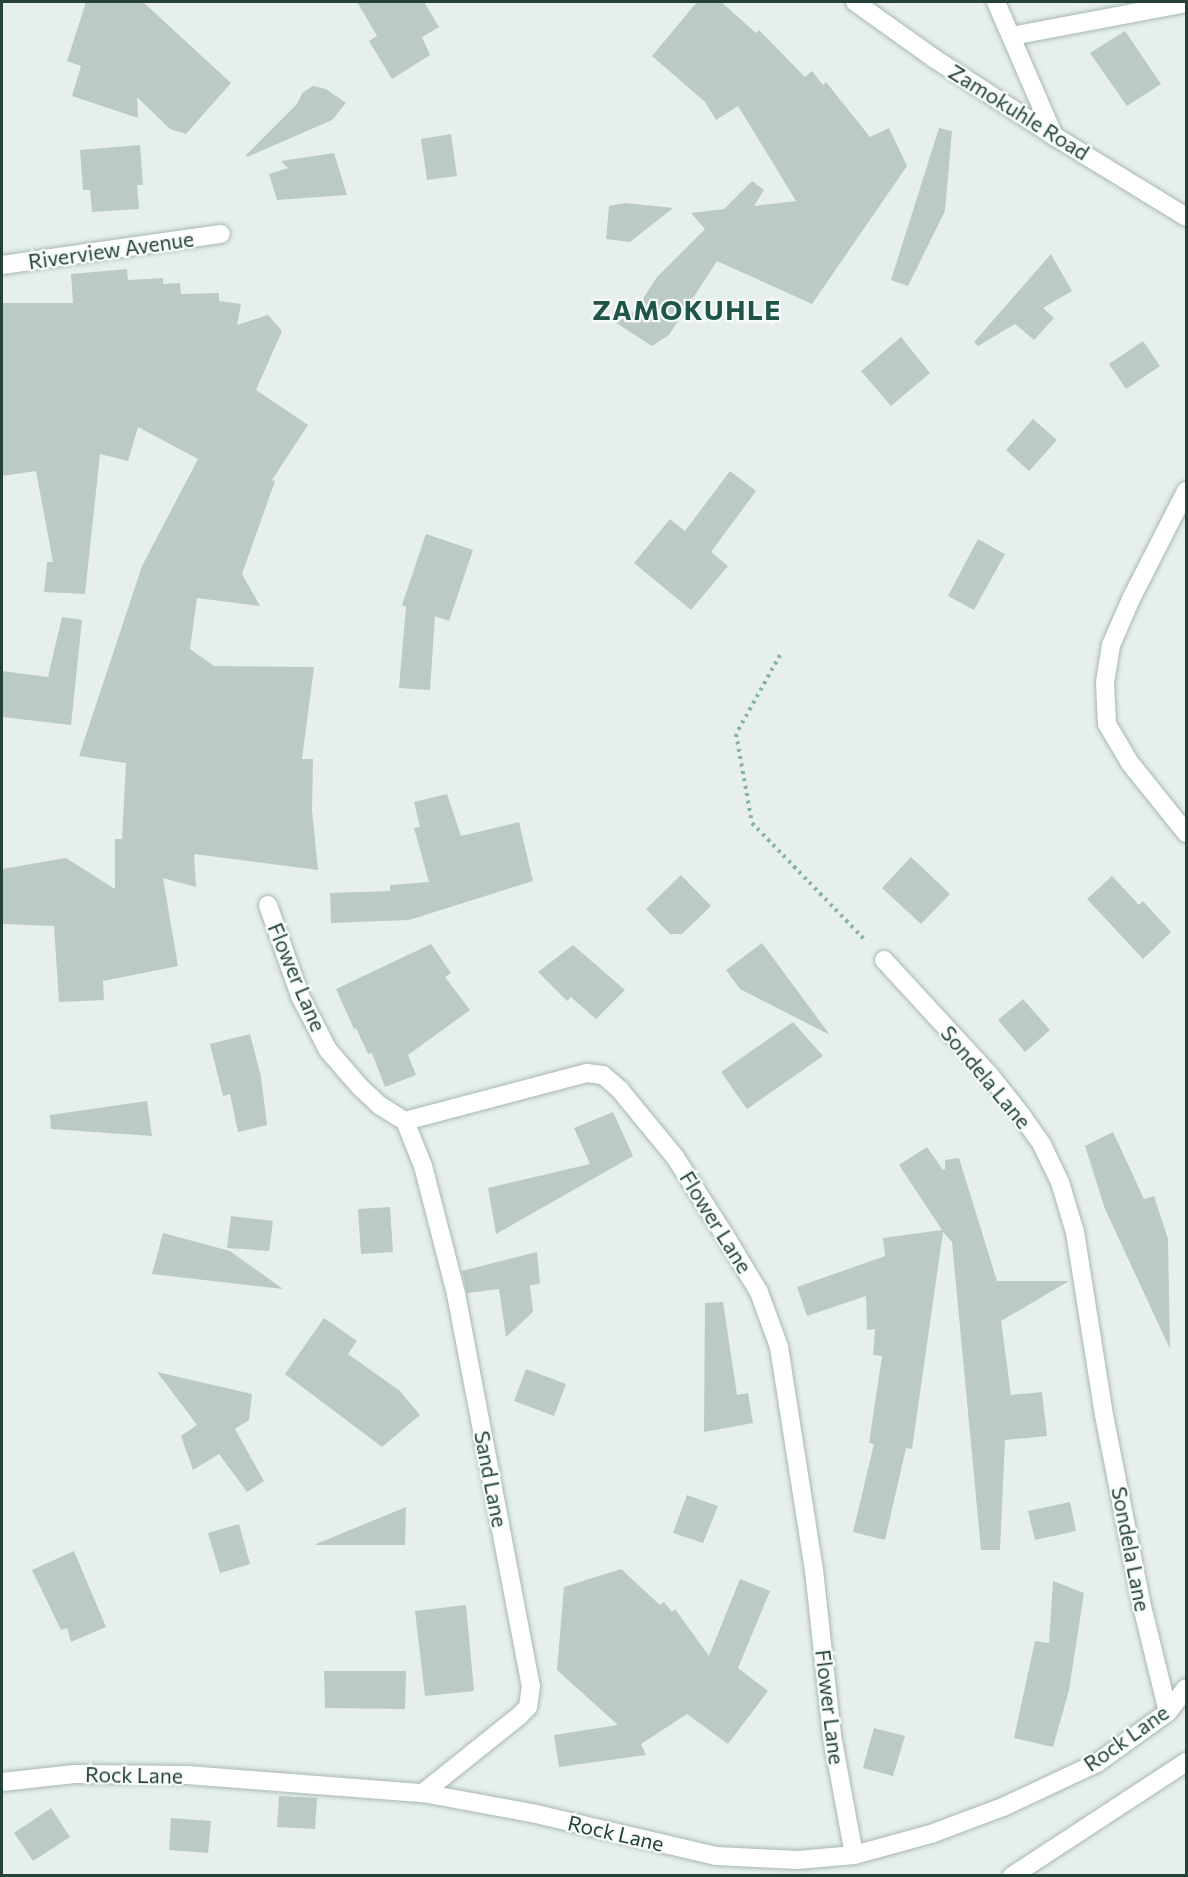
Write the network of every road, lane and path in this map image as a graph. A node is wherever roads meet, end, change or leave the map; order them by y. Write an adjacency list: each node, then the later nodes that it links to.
1 (855, 2): 5 (street, Zamokuhle Road)
2 (996, 2): 4 (street)
3 (1186, 3): 4 (street)
4 (1012, 36): 5 (street)
5 (1054, 136): 6 (street, Zamokuhle Road)
6 (1186, 217)
7 (221, 234): 8 (street, Riverview Avenue)
8 (2, 265)
9 (1186, 491): 11 (street)
10 (780, 655): 13 (path)
11 (1186, 833)
12 (268, 904): 14 (street, Flower Lane)
13 (884, 960): 16 (street, Sondela Lane)
14 (405, 1121): 19 (street, Sand Lane); 20 (street, Flower Lane)
15 (1186, 1688): 16 (street, Rock Lane)
16 (1168, 1712): 20 (street, Rock Lane)
17 (1186, 1762): 21 (street)
18 (2, 1782): 19 (street, Rock Lane)
19 (423, 1793): 20 (street, Rock Lane)
20 (854, 1855)
21 (1012, 1875)

